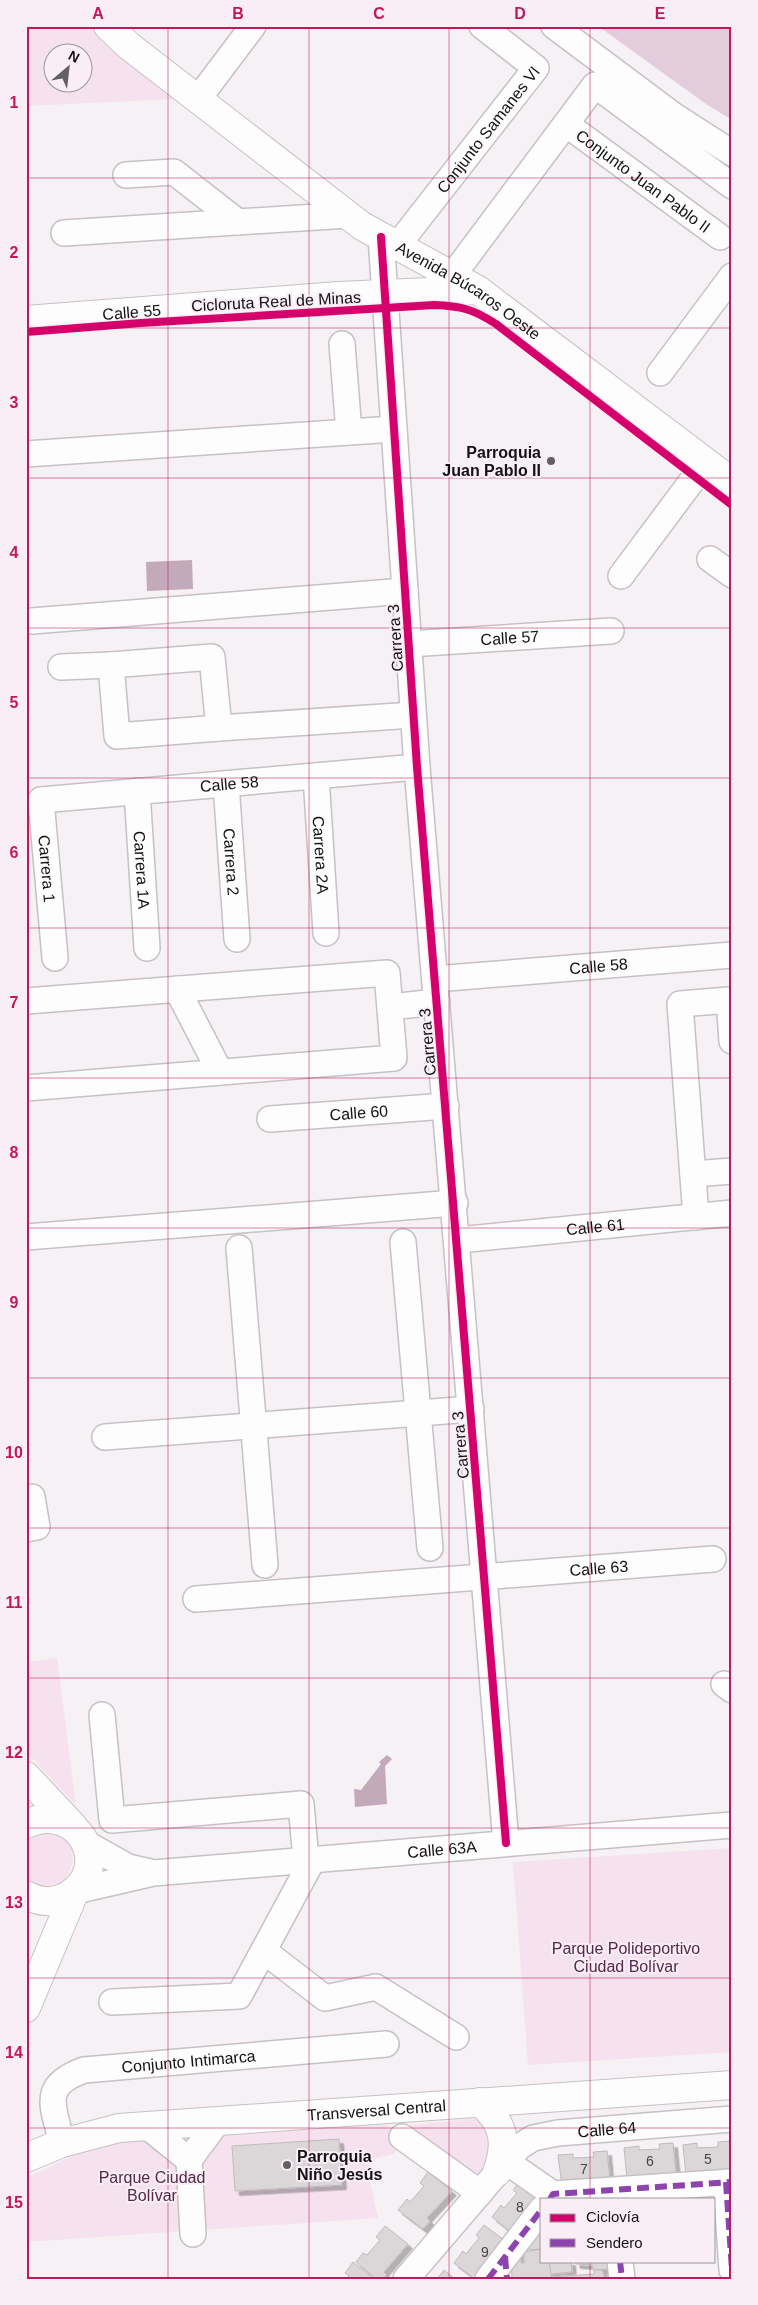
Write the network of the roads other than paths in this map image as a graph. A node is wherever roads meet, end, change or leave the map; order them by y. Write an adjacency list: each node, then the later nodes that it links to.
1 (108, 26): 5 (main road, Avenida Búcaros Oeste)
2 (252, 26): 5 (street)
3 (482, 26): 14 (street, Conjunto Samanes VI)
4 (554, 26): 7 (street)
5 (198, 99): 10 (main road, Avenida Búcaros Oeste)
6 (566, 124): 9 (street, Conjunto Juan Pablo II); 13 (street, Conjunto Juan Pablo II); 15 (street, Conjunto Juan Pablo II)
7 (732, 153)
8 (126, 175): 11 (street)
9 (732, 186)
10 (348, 215): 11 (street); 14 (main road, Avenida Búcaros Oeste)
11 (238, 222): 12 (street)
12 (64, 232)
13 (720, 238)
14 (389, 242): 15 (main road, Avenida Búcaros Oeste); 18 (street, Carrera 3)
15 (453, 276): 16 (main road, Avenida Búcaros Oeste)
16 (478, 290): 18 (main road, Calle 55); 25 (main road, Avenida Búcaros Oeste)
17 (728, 290): 21 (street)
18 (385, 293): 19 (main road, Calle 55); 22 (street, Carrera 3)
19 (26, 320)
20 (342, 344): 23 (street)
21 (660, 373)
22 (394, 429): 23 (street); 30 (street, Carrera 3)
23 (349, 432): 24 (street)
24 (26, 454)
25 (706, 462): 26 (main road, Avenida Búcaros Oeste); 28 (street)
26 (732, 482)
27 (710, 559): 29 (street)
28 (621, 576)
29 (732, 576)
30 (405, 591): 31 (street); 33 (street, Carrera 3)
31 (32, 621)
32 (611, 631): 33 (street, Calle 57)
33 (409, 644): 36 (street, Carrera 3)
34 (111, 665): 35 (street); 37 (street); 37 (street)
35 (61, 667)
36 (413, 714): 37 (street); 38 (street, Carrera 3)
37 (219, 728)
38 (417, 767): 39 (street, Calle 58); 49 (street, Carrera 3)
39 (316, 776): 40 (street, Calle 58); 43 (street, Carrera 2A)
40 (226, 784): 41 (street, Calle 58); 44 (street, Carrera 2)
41 (137, 791): 42 (street, Calle 58); 45 (street, Carrera 1A)
42 (34, 793): 47 (street, Carrera 1)
43 (326, 934)
44 (237, 939)
45 (147, 948)
46 (732, 955): 49 (street, Calle 58)
47 (55, 958)
48 (177, 989): 50 (street); 51 (street); 53 (street)
49 (436, 990): 51 (street, Calle 58); 55 (street, Carrera 3)
50 (26, 1001)
51 (390, 1007): 53 (street)
52 (732, 1041): 58 (street)
53 (220, 1072): 54 (street)
54 (26, 1088)
55 (446, 1106): 56 (street, Calle 60); 59 (street, Carrera 3)
56 (270, 1119)
57 (732, 1171): 58 (street)
58 (693, 1174): 61 (street)
59 (455, 1203): 62 (street); 63 (street, Carrera 3)
60 (732, 1213): 61 (street, Calle 61)
61 (696, 1217): 63 (street, Calle 61)
62 (26, 1237)
63 (458, 1240): 66 (street, Carrera 3)
64 (402, 1242): 67 (street)
65 (239, 1248): 68 (street)
66 (471, 1409): 67 (street); 75 (street, Carrera 3)
67 (418, 1413): 68 (street); 72 (street)
68 (254, 1426): 69 (street); 74 (street)
69 (105, 1437)
70 (32, 1496): 71 (street)
71 (32, 1528)
72 (430, 1548)
73 (713, 1559): 75 (street, Calle 63)
74 (265, 1566)
75 (485, 1576): 76 (street, Calle 63); 82 (street, Carrera 3)
76 (196, 1599)
77 (102, 1716): 83 (street)
78 (30, 1780): 79 (main road); 81 (main road)
79 (27, 1823): 81 (main road)
80 (732, 1825): 82 (street, Calle 63A)
81 (83, 1838): 84 (street, Calle 63A); 85 (main road)
82 (506, 1844): 83 (street, Calle 63A)
83 (310, 1860): 84 (street, Calle 63A); 87 (street)
84 (153, 1873): 85 (street, Calle 63A)
85 (75, 1892): 86 (main road); 88 (main road)
86 (31, 1898): 88 (main road)
87 (264, 1951): 89 (street); 91 (street)
88 (46, 1960): 90 (main road)
89 (112, 2002)
90 (26, 2008)
91 (456, 2037)
92 (386, 2044): 99 (street, Conjunto Intimarca)
93 (732, 2085): 94 (main road, Transversal Central)
94 (480, 2102): 96 (main road, Transversal Central); 102 (main road)
95 (732, 2119): 102 (street, Calle 64)
96 (218, 2120): 97 (main road, Transversal Central); 101 (street)
97 (147, 2126): 99 (main road, Transversal Central); 101 (street)
98 (402, 2137): 104 (street)
99 (62, 2142): 100 (main road, Transversal Central)
100 (26, 2158)
101 (189, 2160): 109 (street)
102 (502, 2167): 104 (street, Calle 64); 106 (street)
103 (729, 2182): 105 (street); 112 (street)
104 (480, 2193): 113 (street, Calle 64)
105 (614, 2194): 107 (street)
106 (544, 2198)
107 (576, 2198)
108 (540, 2214): 111 (street)
109 (193, 2234)
110 (620, 2262): 115 (street)
111 (506, 2268): 114 (street)
112 (732, 2270)
113 (406, 2279)
114 (488, 2279)
115 (622, 2279)

